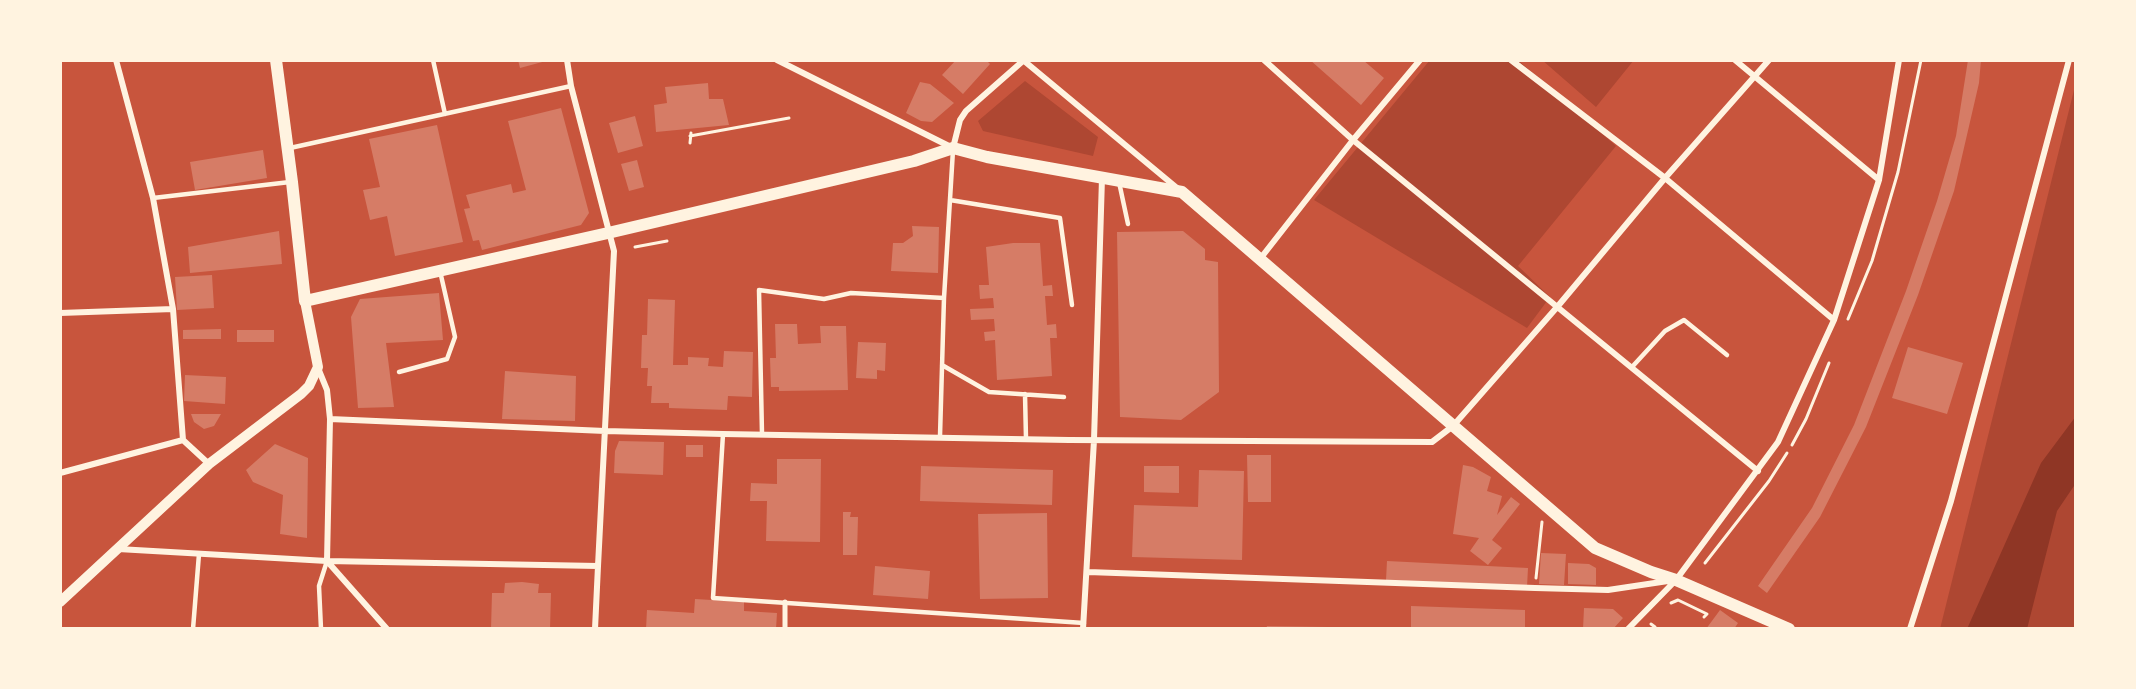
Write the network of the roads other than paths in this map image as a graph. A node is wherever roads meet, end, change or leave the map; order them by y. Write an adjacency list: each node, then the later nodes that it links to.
1 (116, 60): 26 (street)
2 (276, 60): 19 (main road)
3 (433, 60): 16 (lane)
4 (567, 60): 15 (street)
5 (777, 60): 18 (street)
6 (1023, 60): 18 (street); 25 (street)
7 (1264, 60): 17 (street)
8 (1420, 60): 17 (street)
9 (1511, 60): 21 (street)
10 (1735, 60): 14 (street)
11 (1769, 60): 14 (street)
12 (1899, 60): 22 (street)
13 (2069, 60): 74 (street)
14 (1754, 77): 21 (street); 22 (street)
15 (571, 86): 16 (lane); 29 (street)
16 (445, 114): 19 (lane)
17 (1353, 140): 30 (street); 35 (street)
18 (953, 148): 20 (main road); 27 (lane); 29 (main road)
19 (288, 149): 23 (main road)
20 (1102, 178): 24 (main road); 54 (street)
21 (1665, 178): 35 (street); 38 (street)
22 (1879, 180): 38 (street)
23 (292, 182): 26 (lane); 33 (main road)
24 (1119, 182): 25 (main road); 28 (lane)
25 (1182, 192): 30 (main road)
26 (153, 198): 36 (street)
27 (950, 200): 32 (lane); 34 (lane)
28 (1128, 224)
29 (608, 233): 31 (main road); 48 (street)
30 (1260, 259): 47 (main road)
31 (440, 269): 33 (main road); 43 (lane)
32 (944, 298): 40 (lane); 50 (lane)
33 (305, 301): 41 (street)
34 (1072, 305)
35 (1558, 306): 42 (street); 47 (street)
36 (173, 309): 37 (street); 53 (street)
37 (60, 313)
38 (1833, 320): 56 (street)
39 (1727, 355): 42 (lane)
40 (942, 365): 44 (lane); 51 (lane)
41 (318, 367): 46 (street); 55 (street)
42 (1632, 367): 56 (street)
43 (399, 372)
44 (1025, 394): 45 (lane); 52 (lane)
45 (1064, 397)
46 (330, 419): 48 (street); 60 (street)
47 (1453, 426): 54 (street); 63 (main road)
48 (605, 431): 49 (street); 61 (street)
49 (723, 434): 50 (street); 65 (lane)
50 (762, 434): 51 (street)
51 (940, 436): 52 (street)
52 (1026, 439): 54 (street)
53 (183, 440): 55 (street); 57 (street)
54 (1094, 440): 62 (street)
55 (209, 464): 58 (street)
56 (1758, 471): 63 (street)
57 (60, 473)
58 (117, 549): 59 (street); 64 (street)
59 (199, 554): 60 (street); 67 (lane)
60 (327, 561): 61 (street); 68 (lane); 69 (street)
61 (598, 566): 70 (street)
62 (1088, 572): 63 (street); 66 (street)
63 (1676, 580): 72 (street); 73 (main road)
64 (60, 602)
65 (785, 603): 66 (lane); 71 (street)
66 (1084, 626)
67 (193, 629)
68 (321, 629)
69 (387, 629)
70 (595, 629)
71 (785, 629)
72 (1628, 629)
73 (1789, 629)
74 (1910, 629)

